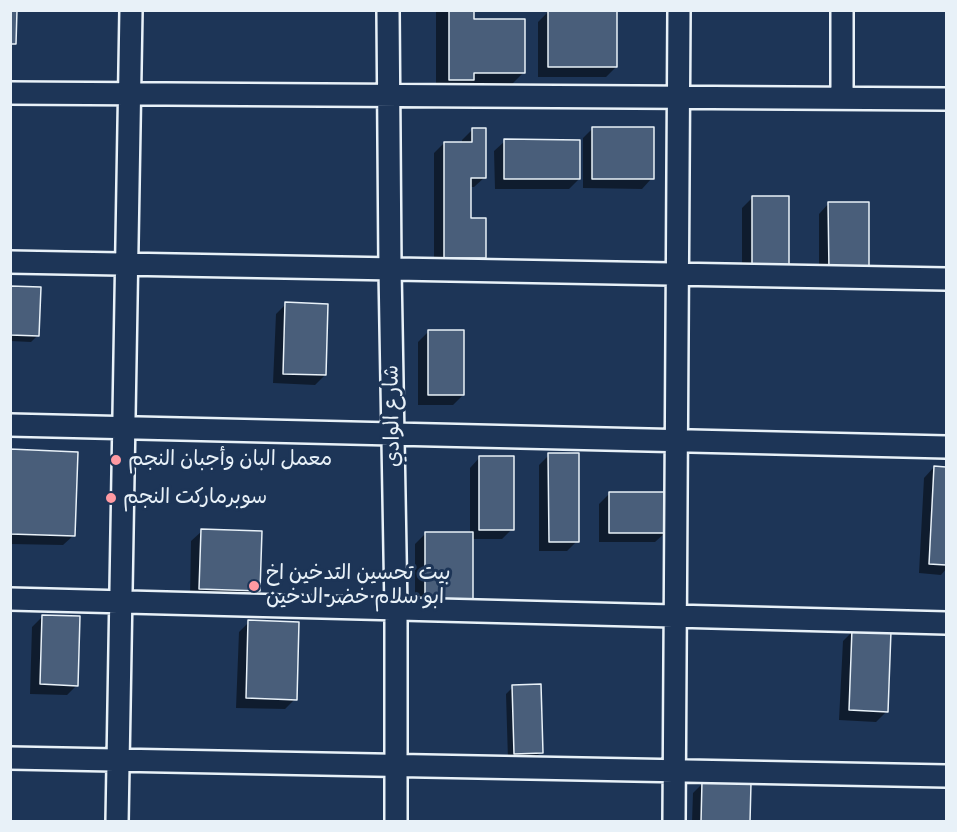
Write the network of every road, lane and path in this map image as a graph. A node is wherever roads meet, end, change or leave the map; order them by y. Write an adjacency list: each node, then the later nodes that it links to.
1 (131, 10): 6 (street)
2 (388, 10): 7 (street, شارع الوادي)
3 (679, 10): 8 (street)
4 (842, 10): 9 (street)
5 (10, 93): 6 (street)
6 (129, 94): 7 (street); 12 (street)
7 (388, 95): 8 (street); 13 (street, شارع الوادي)
8 (678, 97): 9 (street); 14 (street)
9 (842, 98): 10 (street)
10 (946, 99)
11 (10, 262): 12 (street)
12 (127, 264): 13 (street); 17 (street)
13 (390, 269): 14 (street); 18 (street, شارع الوادي)
14 (677, 274): 15 (street); 19 (street)
15 (946, 279)
16 (10, 425): 17 (street)
17 (124, 428): 18 (street); 22 (street)
18 (393, 434): 19 (street); 23 (street, شارع الوادي)
19 (676, 440): 20 (street); 24 (street)
20 (946, 447)
21 (10, 599): 22 (street)
22 (121, 602): 23 (street); 27 (street)
23 (396, 609): 24 (street); 28 (street, شارع الوادي)
24 (675, 616): 25 (street); 29 (street)
25 (946, 623)
26 (10, 758): 27 (street)
27 (118, 760): 28 (street); 31 (street)
28 (397, 765): 29 (street); 32 (street, شارع الوادي)
29 (674, 771): 30 (street); 33 (street)
30 (946, 776)
31 (117, 822)
32 (396, 822)
33 (674, 822)

